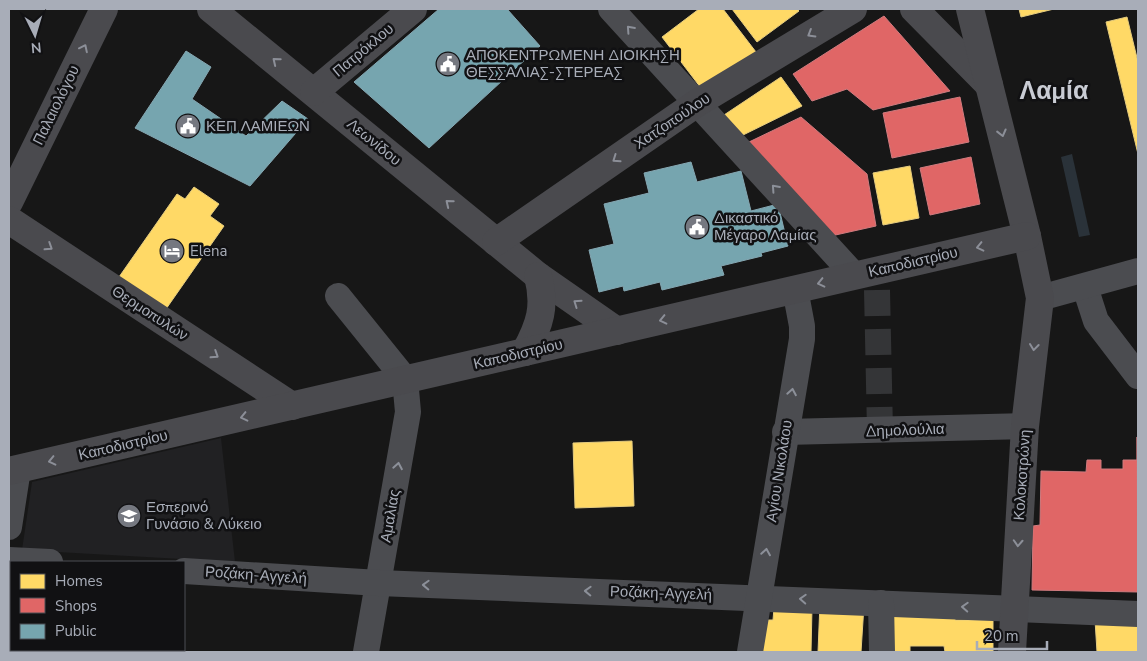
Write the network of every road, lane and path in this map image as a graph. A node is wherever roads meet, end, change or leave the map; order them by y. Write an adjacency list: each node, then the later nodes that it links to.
1 (104, 9): 11 (main road, Παλαιολόγου, one-way to 1)
2 (211, 9): 9 (main road, Λεωνίδου, one-way to 2)
3 (413, 9): 9 (main road, Πατρόκλου)
4 (611, 9): 10 (street, one-way to 4)
5 (853, 9): 10 (main road, Χατζοπούλου, one-way to 10)
6 (914, 9): 8 (main road)
7 (970, 9): 8 (main road, Κολοκοτρώνη)
8 (990, 86): 13 (main road, Κολοκοτρώνη, one-way to 13)
9 (314, 92): 14 (main road, Λεωνίδου, one-way to 9)
10 (697, 103): 14 (main road, Χατζοπούλου, one-way to 14); 17 (street, one-way to 10)
11 (9, 202)
12 (9, 220): 26 (main road, Θερμοπυλών, one-way to 26)
13 (1027, 236): 17 (main road, Καποδιστρίου, one-way to 17); 21 (main road, Κολοκοτρώνη)
14 (496, 242): 16 (main road, Λεωνίδου)
15 (1138, 271): 18 (street)
16 (538, 276): 22 (main road, Λεωνίδου, one-way to 16); 23 (main road)
17 (855, 276): 19 (main road, Καποδιστρίου, one-way to 19)
18 (1085, 287): 21 (street); 24 (street)
19 (795, 289): 22 (main road, Καποδιστρίου, one-way to 22); 28 (street, Αγίου Νικολάου, one-way to 19)
20 (338, 296): 25 (street)
21 (1040, 298): 27 (main road, Κολοκοτρώνη, one-way to 27)
22 (617, 331): 23 (main road, Καποδιστρίου)
23 (525, 352): 25 (main road, Καποδιστρίου)
24 (1138, 376)
25 (405, 380): 26 (main road, Καποδιστρίου); 34 (street, Αμαλίας, one-way to 25)
26 (292, 406): 29 (main road, Καποδιστρίου, one-way to 29)
27 (1025, 426): 28 (street, Δημολούλια); 37 (main road, Κολοκοτρώνη, one-way to 37)
28 (785, 432): 35 (street, Αγίου Νικολάου, one-way to 28)
29 (13, 470): 30 (street)
30 (9, 527)
31 (9, 560): 32 (street)
32 (30, 561)
33 (185, 571): 34 (street, Ροζάκη-Αγγελή)
34 (379, 583): 35 (street, Ροζάκη-Αγγελή, one-way to 34); 39 (street, Αμαλίας)
35 (759, 597): 36 (street, Ροζάκη-Αγγελή, one-way to 35); 40 (street, Αγίου Νικολάου)
36 (881, 603): 37 (street, Ροζάκη-Αγγελή, one-way to 36); 41 (street)
37 (1014, 610): 38 (street, Ροζάκη-Αγγελή); 42 (main road, Κολοκοτρώνη)
38 (1138, 614)
39 (366, 652)
40 (750, 652)
41 (882, 652)
42 (1012, 652)

